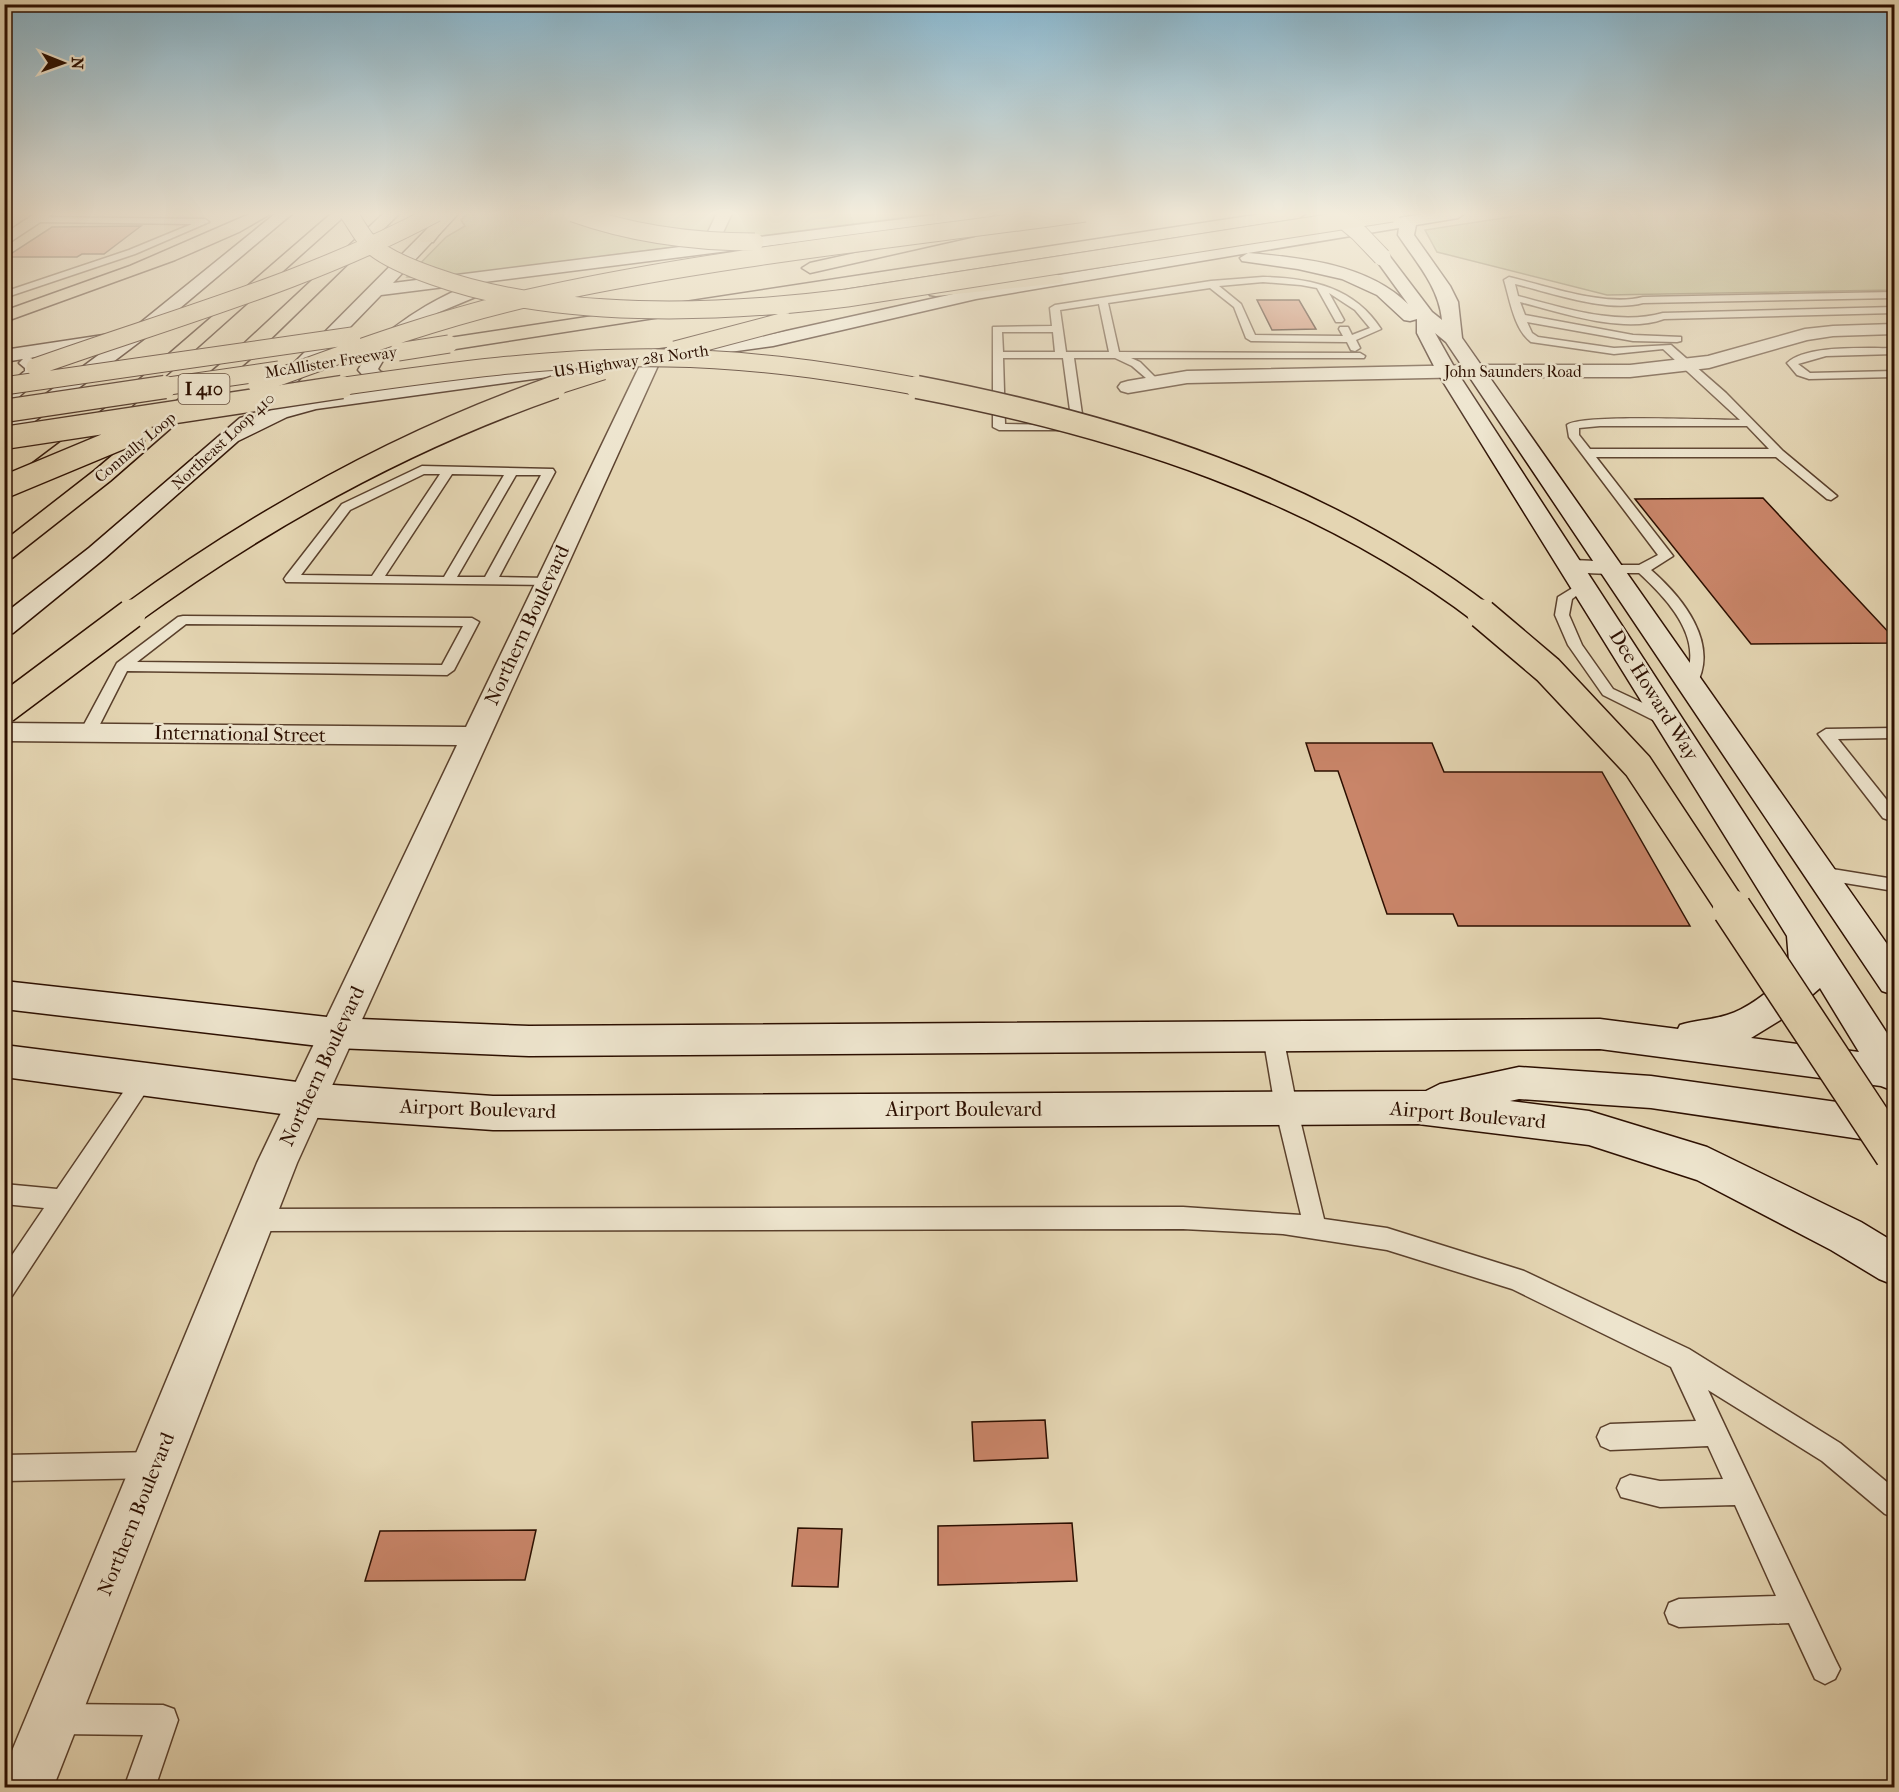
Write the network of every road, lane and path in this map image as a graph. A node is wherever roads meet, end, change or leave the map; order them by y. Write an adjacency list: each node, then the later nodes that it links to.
1 (65, 297): 32 (highway)
2 (184, 297): 39 (main road)
3 (239, 297): 56 (highway, bridge)
4 (245, 297): 71 (highway, I 410)
5 (305, 297): 73 (highway, Connally Loop / I 410)
6 (370, 297): 64 (main road, Northeast Loop 410)
7 (463, 297): 57 (main road)
8 (520, 297): 12 (highway, bridge)
9 (535, 297): 70 (highway, bridge)
10 (622, 297): 59 (highway, McAllister Freeway, bridge)
11 (758, 297): 42 (highway, McAllister Freeway)
12 (854, 297)
13 (891, 297): 42 (highway)
14 (897, 297): 84 (highway, bridge)
15 (964, 297): 49 (main road, US Highway 281 North)
16 (1126, 297): 27 (lane)
17 (1226, 297): 37 (lane)
18 (1326, 297): 37 (lane)
19 (1342, 297): 37 (lane)
20 (1389, 297): 34 (main road)
21 (1408, 297): 34 (main road, Dee Howard Way, bridge)
22 (1446, 297): 40 (main road)
23 (1580, 297): 28 (lane)
24 (1823, 297): 26 (lane)
25 (1515, 298): 31 (lane); 33 (lane)
26 (1763, 298): 28 (lane); 30 (lane)
27 (1103, 300): 36 (lane); 47 (lane)
28 (1638, 302): 33 (lane)
29 (1894, 310): 30 (lane)
30 (1775, 313): 33 (lane); 35 (lane)
31 (1520, 316): 41 (lane); 43 (lane)
32 (4, 318)
33 (1659, 319): 41 (lane)
34 (1426, 324): 40 (main road, Dee Howard Way); 54 (main road, Dee Howard Way)
35 (1766, 324)
36 (1058, 329): 45 (lane); 46 (lane)
37 (1345, 329): 51 (lane)
38 (1894, 329): 52 (main road, John Saunders Road)
39 (136, 336): 48 (main road); 65 (main road)
40 (1453, 338): 53 (main road, Dee Howard Way)
41 (1677, 339): 43 (lane)
42 (458, 343): 62 (highway, McAllister Freeway, bridge)
43 (1667, 347): 52 (lane)
44 (1894, 351): 55 (lane)
45 (997, 355): 46 (lane); 46 (lane)
46 (1064, 355): 47 (lane)
47 (1115, 355): 51 (lane); 58 (lane)
48 (4, 356)
49 (652, 359): 57 (main road, US Highway 281 North); 80 (main road, Northern Boulevard)
50 (4, 361): 61 (main road)
51 (1364, 364): 54 (main road, John Saunders Road); 58 (main road, John Saunders Road)
52 (1690, 366): 53 (main road, John Saunders Road); 63 (lane)
53 (1475, 371): 54 (main road, John Saunders Road); 74 (main road, Dee Howard Way)
54 (1447, 372): 76 (main road, Dee Howard Way)
55 (1894, 374)
56 (4, 376)
57 (497, 378): 64 (main road, US Highway 281 North)
58 (1153, 381): 60 (main road, John Saunders Road)
59 (4, 386)
60 (1128, 387)
61 (4, 400)
62 (4, 411)
63 (1750, 423): 66 (lane); 67 (lane)
64 (233, 436): 81 (main road, Northeast Loop 410)
65 (4, 437): 100 (highway, bridge)
66 (1587, 453): 67 (lane); 75 (lane)
67 (1779, 453): 72 (lane)
68 (449, 470): 69 (lane); 77 (lane); 77 (lane)
69 (512, 471): 78 (lane); 79 (lane)
70 (4, 487)
71 (4, 496)
72 (1831, 496)
73 (4, 553)
74 (1610, 568): 75 (lane); 76 (main road); 83 (main road, Dee Howard Way)
75 (1642, 569): 83 (lane)
76 (1578, 576): 85 (main road, Dee Howard Way); 85 (lane)
77 (376, 580): 78 (lane)
78 (448, 581): 79 (lane)
79 (490, 582): 80 (lane)
80 (547, 582): 89 (main road, Northern Boulevard)
81 (4, 627)
82 (122, 666): 82 (lane); 87 (lane)
83 (1690, 684): 91 (main road, Dee Howard Way)
84 (4, 709)
85 (1673, 724): 91 (main road); 93 (main road, Dee Howard Way)
86 (4, 732): 87 (main road, International Street)
87 (88, 732): 89 (main road, International Street)
88 (1894, 733): 90 (lane)
89 (475, 736): 98 (main road, Northern Boulevard)
90 (1894, 816)
91 (1820, 873): 92 (lane); 94 (main road, Dee Howard Way)
92 (1894, 885)
93 (1804, 932): 101 (main road); 103 (main road, Dee Howard Way)
94 (1865, 939): 95 (main road); 96 (main road, Dee Howard Way)
95 (1894, 963)
96 (1894, 981)
97 (4, 995): 98 (main road)
98 (336, 1033): 99 (main road); 105 (main road, Northern Boulevard)
99 (1274, 1036): 101 (main road); 106 (lane)
100 (1818, 1038): 108 (highway, bridge); 110 (highway, bridge)
101 (1656, 1042): 103 (main road)
102 (4, 1061): 104 (main road, Airport Boulevard)
103 (1894, 1073)
104 (144, 1078): 105 (main road, Airport Boulevard); 112 (lane)
105 (305, 1100): 106 (main road, Airport Boulevard); 113 (main road, Northern Boulevard)
106 (1287, 1107): 107 (main road, Airport Boulevard); 114 (lane)
107 (1418, 1107): 109 (main road); 115 (main road, Airport Boulevard)
108 (1894, 1118)
109 (1894, 1128)
110 (1894, 1154)
111 (4, 1194): 112 (lane)
112 (63, 1200): 116 (lane)
113 (255, 1220): 114 (lane); 120 (main road, Northern Boulevard)
114 (1315, 1228): 117 (lane)
115 (1894, 1265)
116 (4, 1288)
117 (1680, 1358): 118 (lane); 124 (lane)
118 (1714, 1433): 119 (lane); 123 (lane)
119 (1610, 1437)
120 (156, 1465): 121 (lane); 128 (main road, Northern Boulevard)
121 (5, 1469)
122 (1630, 1488): 123 (lane)
123 (1742, 1492): 125 (lane)
124 (1894, 1505)
125 (1796, 1609): 126 (lane); 127 (lane)
126 (1679, 1613)
127 (1825, 1669)
128 (53, 1719): 129 (main road, Northern Boulevard); 130 (lane)
129 (25, 1788)
130 (139, 1788)

